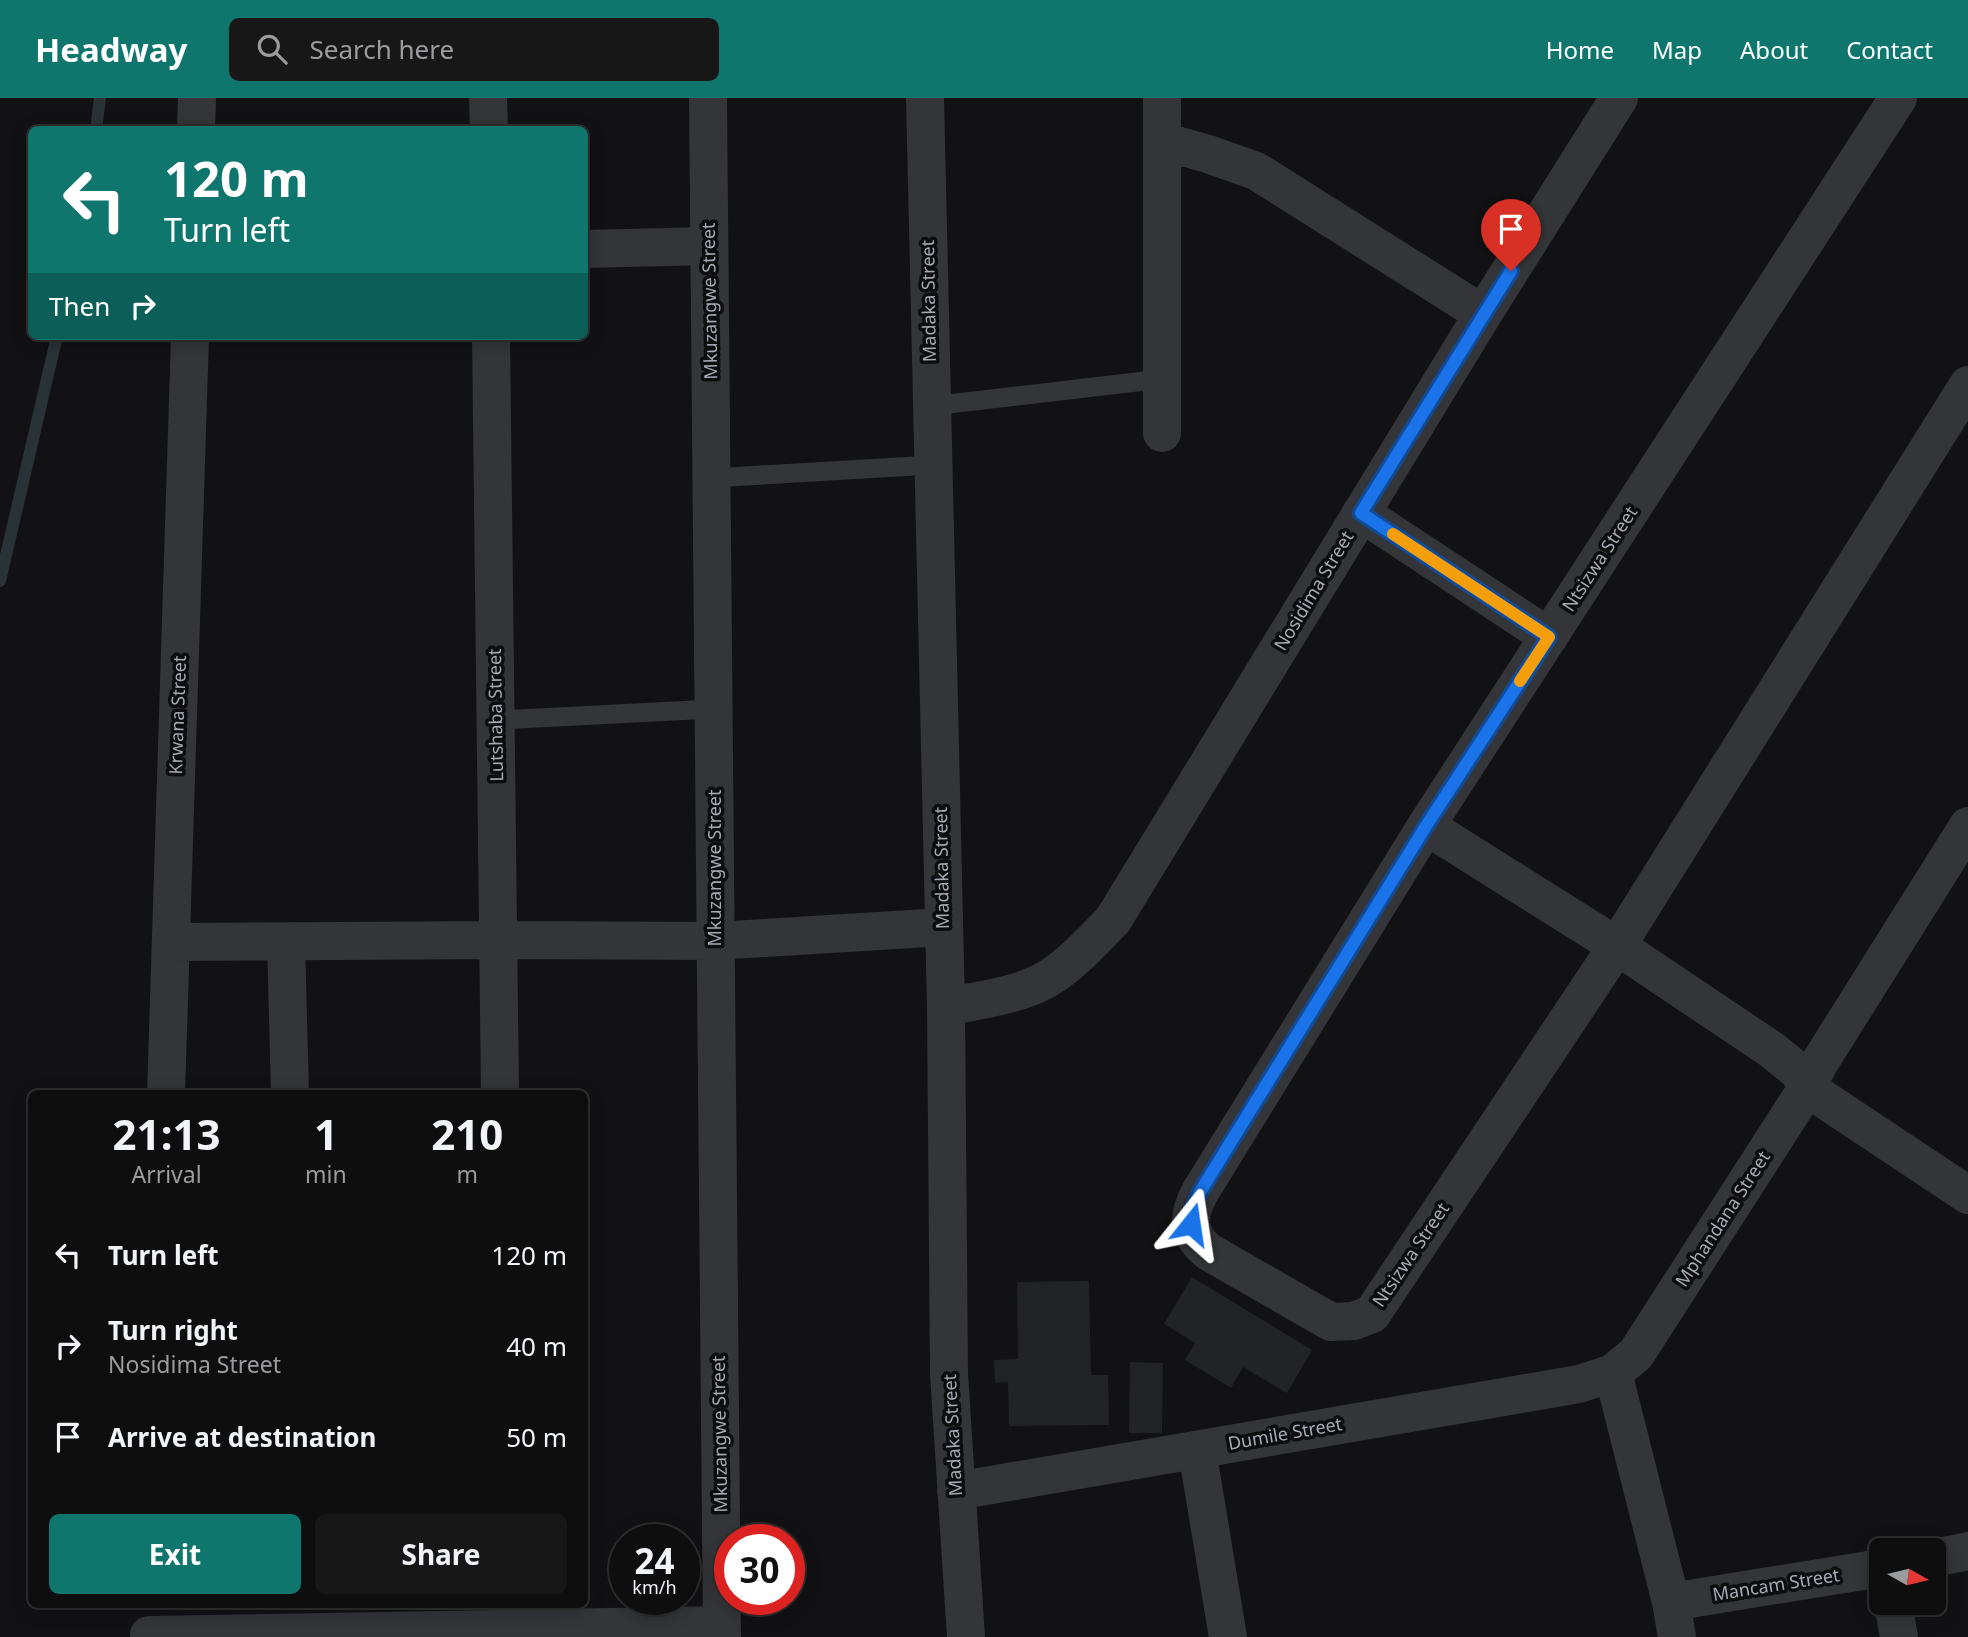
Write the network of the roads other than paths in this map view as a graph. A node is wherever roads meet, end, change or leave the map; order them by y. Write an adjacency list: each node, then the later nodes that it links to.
1 (197, 98): 8 (street)
2 (488, 98): 9 (street)
3 (708, 98): 11 (street, Mkuzangwe Street)
4 (925, 98): 18 (street, Madaka Street)
5 (1162, 98): 10 (street)
6 (1619, 98): 13 (street, Nosidima Street)
7 (1898, 98): 23 (street, Ntsizwa Street)
8 (196, 126)
9 (489, 126)
10 (1162, 141): 13 (street); 16 (street)
11 (709, 246): 12 (street); 21 (street, Mkuzangwe Street)
12 (588, 249)
13 (1483, 314): 22 (street, Nosidima Street)
14 (190, 340): 30 (street, Krwana Street)
15 (491, 340): 25 (street, Lutshaba Street)
16 (1162, 379): 18 (lane); 19 (street)
17 (1968, 386): 33 (street, Ntsizwa Street)
18 (931, 406): 20 (street, Madaka Street)
19 (1162, 433)
20 (932, 465): 21 (lane); 28 (street, Madaka Street)
21 (711, 478): 24 (street, Mkuzangwe Street)
22 (1361, 513): 23 (street); 34 (street, Nosidima Street)
23 (1549, 637): 26 (street, Ntsizwa Street)
24 (713, 709): 25 (lane); 32 (street, Mkuzangwe Street)
25 (496, 720): 29 (street, Lutshaba Street)
26 (1426, 826): 33 (street); 33 (street, Ntsizwa Street)
27 (1968, 826): 35 (street, Mphandana Street)
28 (944, 926): 32 (street); 34 (street, Madaka Street)
29 (498, 940): 31 (street); 32 (street); 38 (street, Lutshaba Street)
30 (171, 942): 31 (street); 36 (street, Krwana Street)
31 (286, 942): 37 (street)
32 (715, 942): 51 (street, Mkuzangwe Street)
33 (1617, 946): 35 (street)
34 (946, 1007): 42 (street, Madaka Street)
35 (1807, 1088): 39 (street); 40 (street, Mphandana Street)
36 (166, 1090)
37 (290, 1090)
38 (500, 1090)
39 (1968, 1195)
40 (1613, 1373): 41 (street, Dumile Street); 47 (street)
41 (1196, 1450): 42 (street, Dumile Street); 53 (street)
42 (956, 1491): 52 (street, Madaka Street)
43 (1968, 1552): 44 (street)
44 (1946, 1556)
45 (1869, 1572): 47 (street, Mancam Street)
46 (1895, 1615): 54 (street)
47 (1674, 1619)
48 (507, 1624): 49 (street); 51 (street)
49 (305, 1625): 50 (street)
50 (149, 1626)
51 (722, 1631)
52 (966, 1637)
53 (1228, 1637)
54 (1899, 1637)

